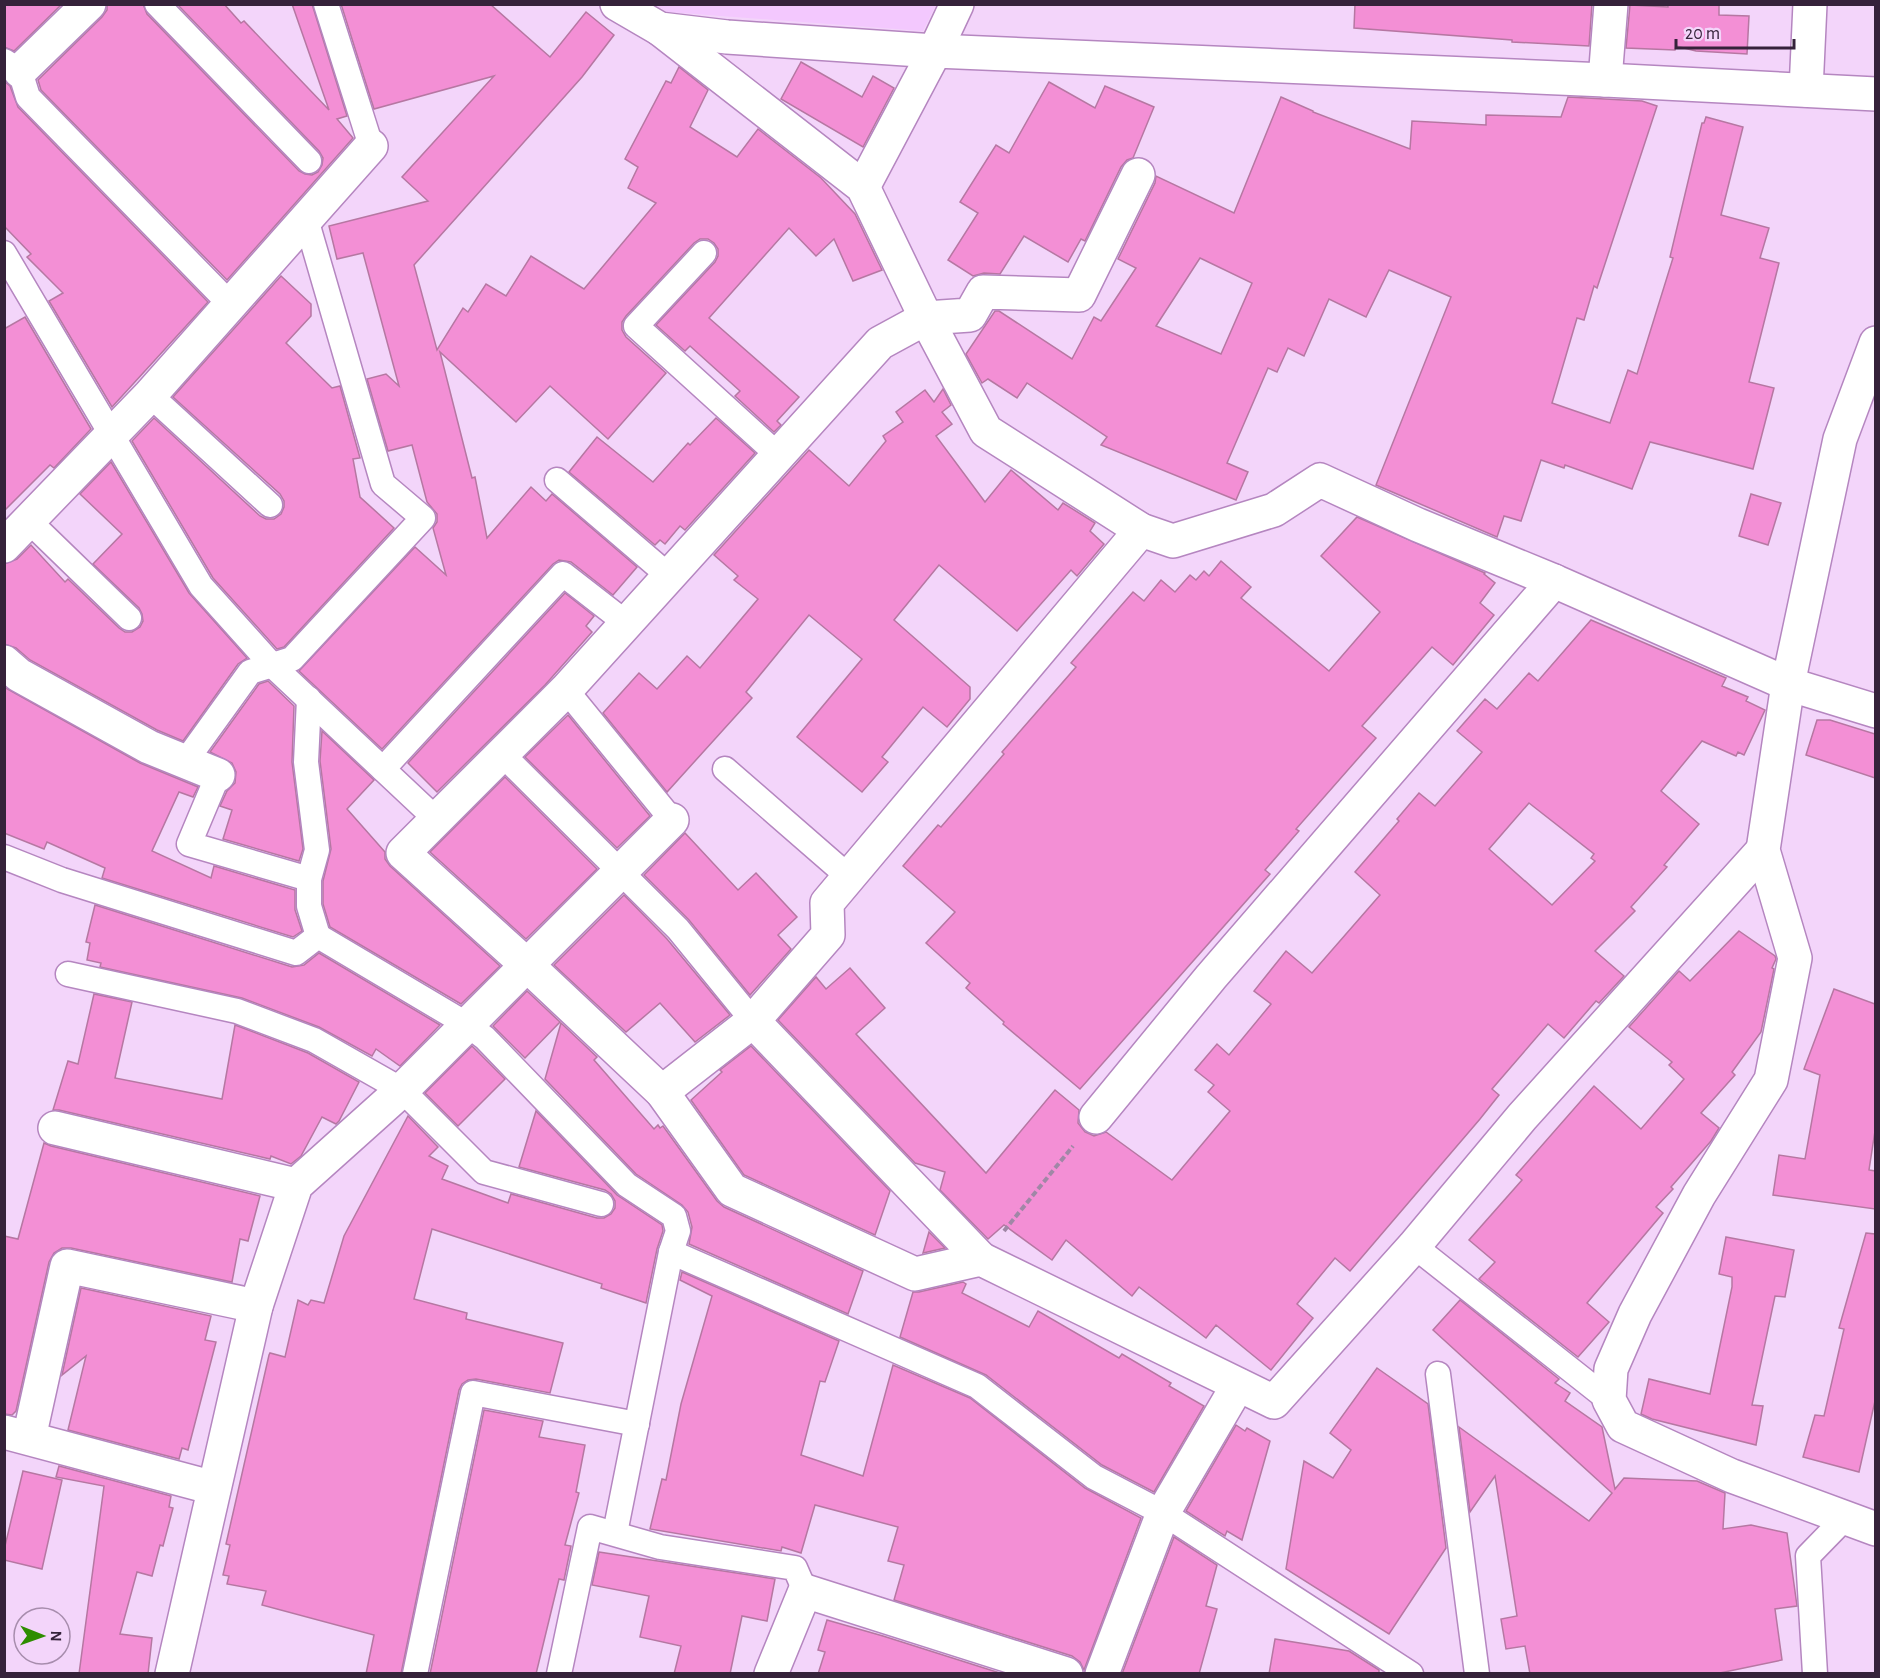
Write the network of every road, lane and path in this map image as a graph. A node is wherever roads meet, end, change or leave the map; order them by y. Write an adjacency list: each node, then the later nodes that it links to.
1 (157, 4): 17 (lane)
2 (326, 4): 16 (lane)
3 (617, 4): 9 (street)
4 (957, 4): 10 (street)
5 (1611, 4): 13 (street)
6 (1786, 4): 11 (street)
7 (1810, 4): 11 (street)
8 (88, 5): 12 (street)
9 (660, 29): 10 (street); 19 (street)
10 (935, 51): 13 (street); 19 (street)
11 (1808, 52): 14 (street)
12 (12, 66): 23 (lane)
13 (1605, 80): 14 (street)
14 (1806, 90): 15 (street)
15 (1875, 94)
16 (371, 147): 20 (street)
17 (309, 161)
18 (1138, 175): 24 (street)
19 (863, 187): 24 (street)
20 (306, 219): 23 (street); 39 (lane)
21 (704, 253): 28 (lane)
22 (4, 254): 27 (lane)
23 (231, 305): 26 (street)
24 (926, 318): 28 (street); 32 (street)
25 (1875, 343): 40 (street)
26 (150, 395): 27 (street); 30 (lane)
27 (112, 435): 31 (street); 39 (lane)
28 (778, 455): 34 (street)
29 (557, 480): 34 (lane)
30 (270, 505)
31 (29, 521): 33 (street); 36 (lane)
32 (1141, 530): 35 (street); 54 (street)
33 (4, 546)
34 (669, 576): 37 (street)
35 (1554, 581): 40 (street); 63 (street)
36 (129, 618)
37 (626, 623): 41 (street); 46 (lane)
38 (4, 662): 45 (street)
39 (272, 665): 42 (lane); 45 (lane)
40 (1788, 684): 43 (street); 51 (street)
41 (566, 690): 44 (street); 50 (lane)
42 (309, 699): 46 (lane); 55 (lane)
43 (1875, 711)
44 (502, 754): 49 (street); 53 (lane)
45 (185, 762): 48 (street)
46 (383, 769): 49 (lane)
47 (724, 769): 54 (lane)
48 (218, 775): 55 (lane)
49 (436, 820): 57 (street)
50 (672, 820): 53 (street)
51 (1763, 850): 67 (street); 73 (street)
52 (4, 857): 56 (lane)
53 (622, 873): 57 (street); 59 (lane)
54 (849, 877): 59 (street)
55 (309, 879): 56 (lane)
56 (318, 936): 60 (lane)
57 (528, 966): 60 (street); 62 (street)
58 (68, 974): 61 (lane)
59 (753, 1021): 62 (street); 69 (street)
60 (468, 1025): 61 (street); 68 (lane)
61 (402, 1090): 65 (street); 66 (lane)
62 (662, 1092): 69 (street)
63 (1096, 1117): 69 (path)
64 (55, 1128): 65 (street)
65 (296, 1185): 70 (street)
66 (601, 1204)
67 (1414, 1246): 72 (street); 73 (lane)
68 (671, 1252): 74 (lane); 77 (lane)
69 (981, 1259): 72 (street)
70 (256, 1306): 75 (street); 76 (street)
71 (1438, 1374): 89 (lane)
72 (1238, 1385): 77 (street)
73 (1610, 1400): 78 (street)
74 (637, 1424): 80 (lane); 83 (lane)
75 (11, 1437): 76 (street)
76 (214, 1488): 82 (street)
77 (1163, 1513): 87 (street); 88 (lane)
78 (1845, 1518): 79 (street); 90 (lane)
79 (1875, 1529)
80 (615, 1533): 81 (lane); 84 (lane)
81 (805, 1591): 85 (street); 86 (street)
82 (172, 1674)
83 (415, 1674)
84 (559, 1674)
85 (771, 1674)
86 (1066, 1674)
87 (1102, 1674)
88 (1411, 1674)
89 (1477, 1674)
90 (1815, 1674)

